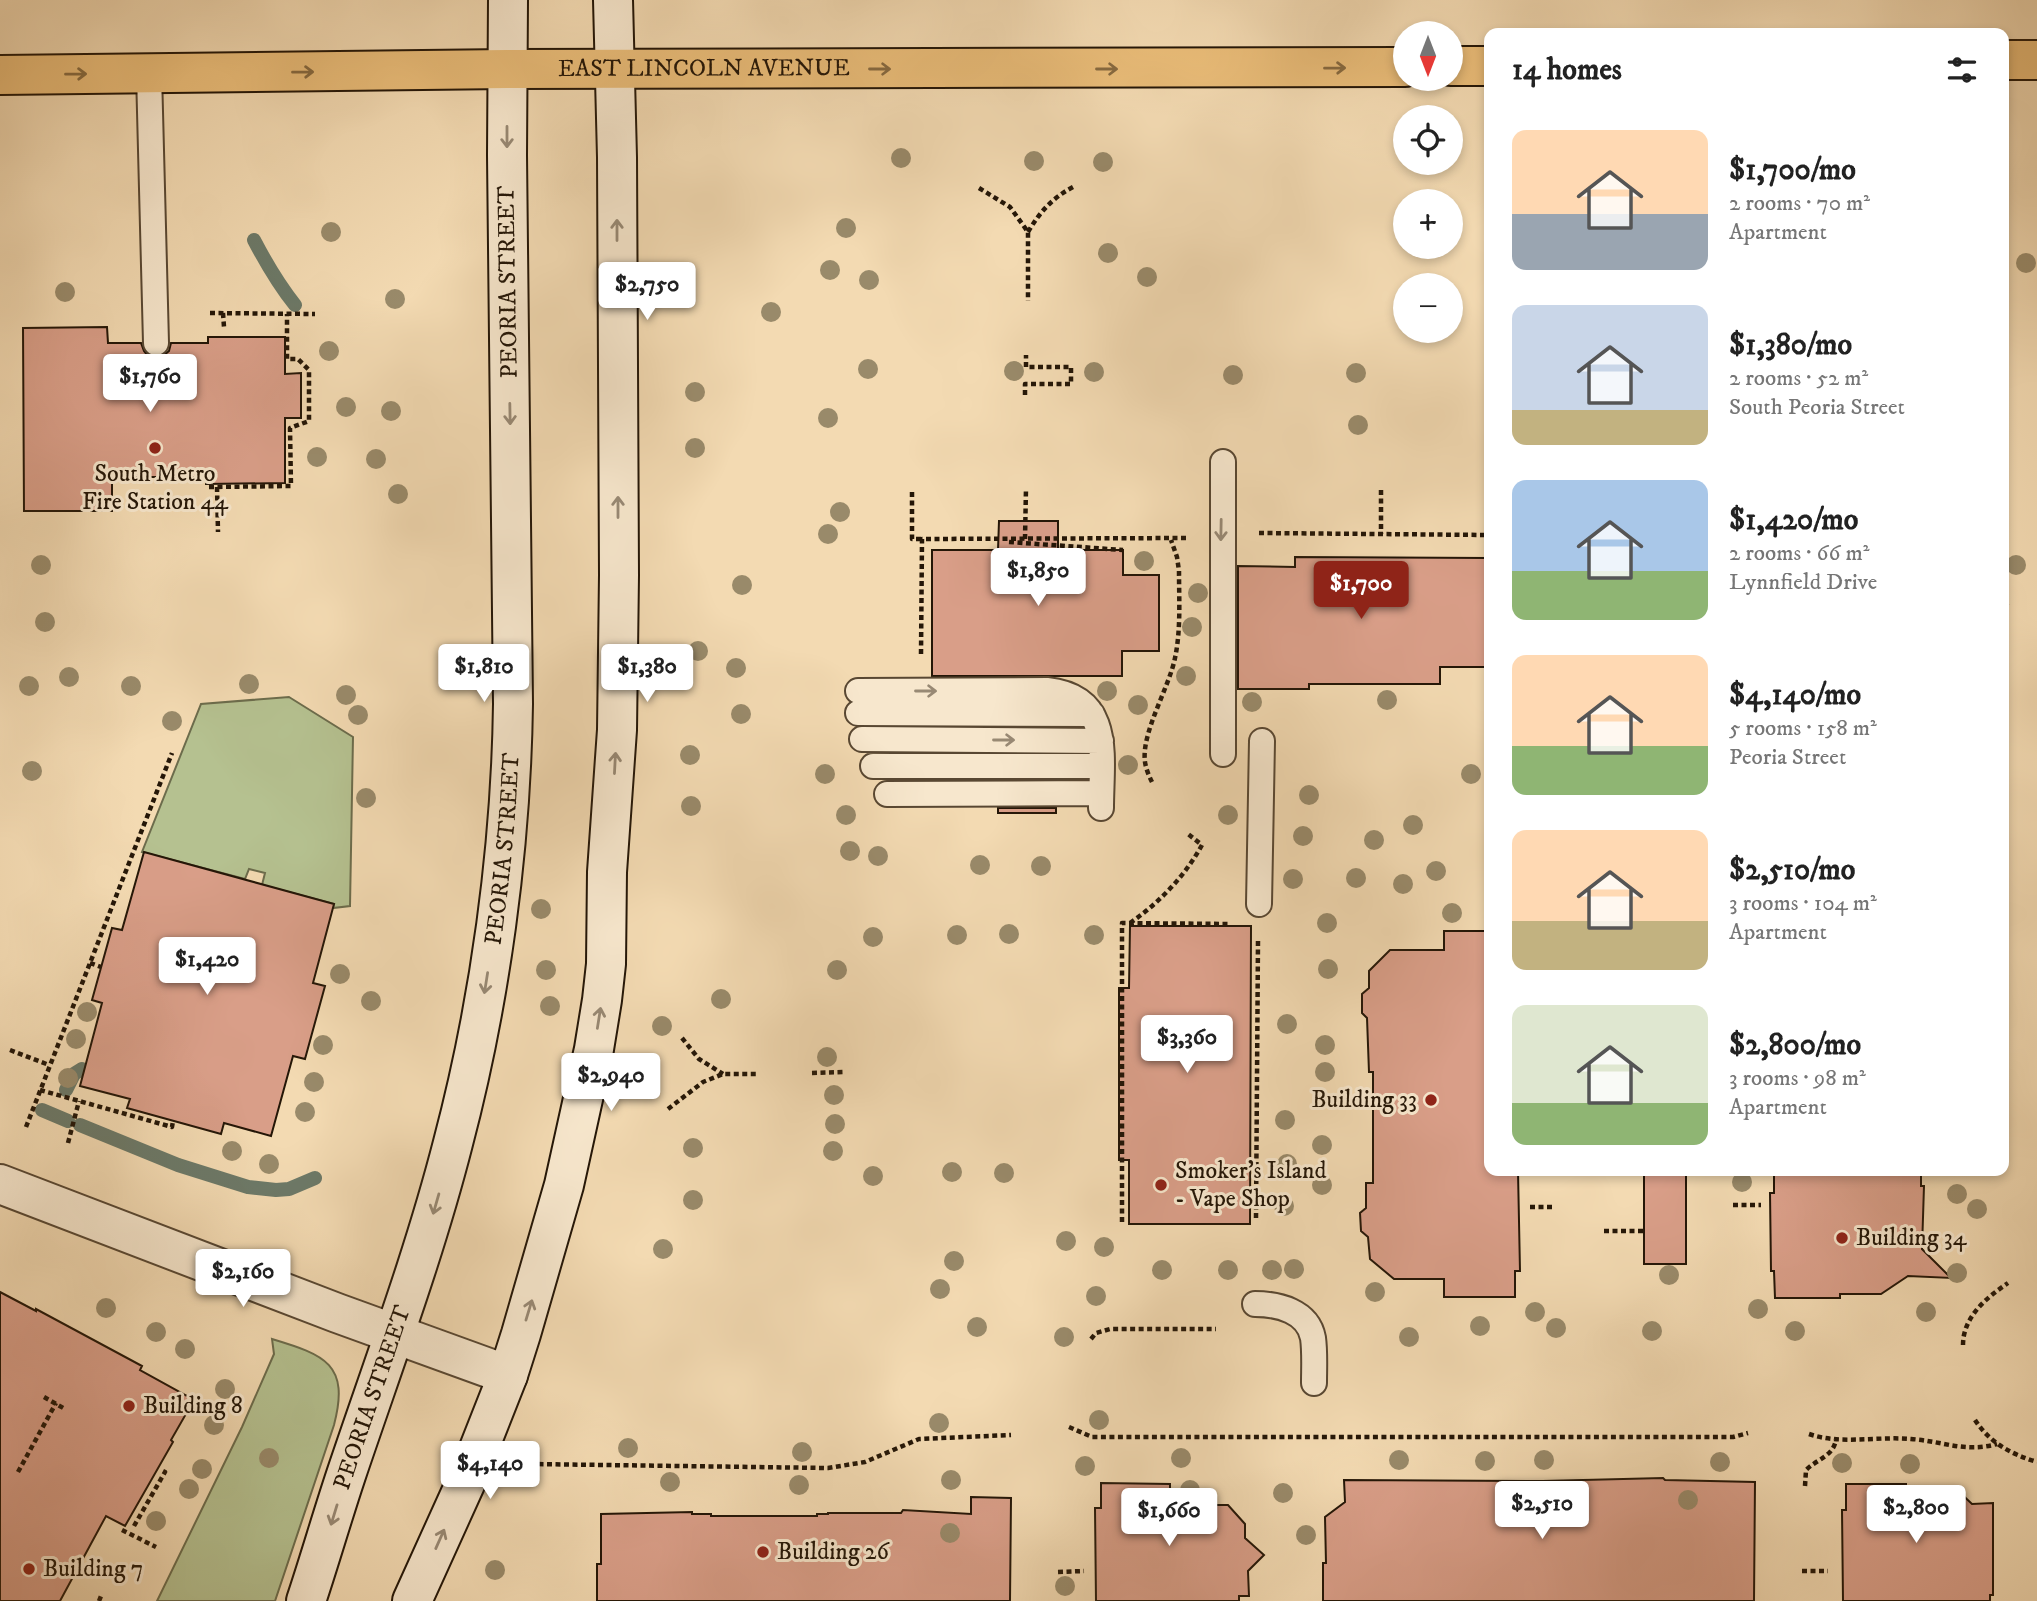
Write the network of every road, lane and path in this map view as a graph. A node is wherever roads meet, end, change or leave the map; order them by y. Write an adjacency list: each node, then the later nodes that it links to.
1 (508, 0): 8 (main road, PEORIA STREET)
2 (613, 0): 9 (main road)
3 (2009, 60): 4 (main road)
4 (2037, 60)
5 (1463, 66): 6 (main road)
6 (1484, 66)
7 (1393, 67): 9 (main road, EAST LINCOLN AVENUE, one-way to 7)
8 (506, 69): 9 (main road, EAST LINCOLN AVENUE); 10 (main road, EAST LINCOLN AVENUE, one-way to 8); 83 (main road, PEORIA STREET, one-way to 83)
9 (615, 70): 86 (main road, one-way to 9)
10 (149, 73): 11 (main road, EAST LINCOLN AVENUE, one-way to 10); 21 (lane)
11 (0, 75)
12 (1073, 187): 14 (path)
13 (978, 188): 14 (path)
14 (1028, 232): 15 (path)
15 (1028, 301)
16 (209, 313): 17 (path)
17 (223, 313): 19 (path); 20 (path)
18 (287, 314): 26 (path)
19 (315, 314)
20 (225, 327)
21 (156, 343)
22 (1026, 355): 23 (path)
23 (1025, 395)
24 (1223, 462): 46 (lane, one-way to 46)
25 (209, 486): 26 (path)
26 (217, 486): 30 (path)
27 (1026, 488): 37 (path)
28 (1381, 490): 32 (path)
29 (912, 492): 35 (path)
30 (218, 532)
31 (1250, 533): 32 (path)
32 (1381, 534): 33 (path)
33 (1484, 535)
34 (1194, 536): 38 (path)
35 (922, 539): 36 (path); 40 (path)
36 (970, 539): 37 (path); 39 (path)
37 (1025, 539): 38 (path)
38 (1171, 540): 49 (path)
39 (1123, 550)
40 (921, 660)
41 (858, 702): 43 (lane, one-way to 43)
42 (862, 739): 43 (lane, one-way to 43)
43 (1101, 741): 48 (lane)
44 (1262, 741): 52 (lane)
45 (172, 753): 56 (path)
46 (1223, 754)
47 (873, 766): 48 (lane)
48 (1101, 766): 50 (lane)
49 (1152, 782)
50 (887, 794)
51 (1188, 834): 53 (path)
52 (1259, 904)
53 (1130, 923): 54 (path); 77 (path)
54 (1232, 925)
55 (1258, 939): 76 (path)
56 (90, 963): 57 (path); 60 (path)
57 (101, 967)
58 (682, 1038): 63 (path)
59 (10, 1050): 60 (path)
60 (50, 1065): 65 (path)
61 (845, 1072): 62 (path)
62 (812, 1073)
63 (723, 1074): 64 (path); 67 (path)
64 (756, 1074)
65 (40, 1090): 66 (path); 69 (path)
66 (79, 1101): 68 (path); 70 (path)
67 (668, 1109)
68 (173, 1121)
69 (26, 1127)
70 (68, 1143)
71 (0, 1184): 83 (main road)
72 (1733, 1205): 73 (path)
73 (1760, 1205)
74 (1530, 1207): 75 (path)
75 (1555, 1207)
76 (1256, 1218)
77 (1122, 1222)
78 (1604, 1231): 79 (path)
79 (1644, 1231)
80 (2008, 1283): 85 (path)
81 (1255, 1304): 87 (lane)
82 (1216, 1329): 84 (path)
83 (395, 1334): 86 (main road); 112 (main road, PEORIA STREET, one-way to 112)
84 (1091, 1339)
85 (1963, 1345)
86 (508, 1375): 113 (main road, one-way to 86)
87 (1314, 1383)
88 (44, 1397): 89 (path)
89 (56, 1403): 90 (path); 101 (path)
90 (65, 1409)
91 (1975, 1420): 97 (path)
92 (1069, 1427): 93 (path)
93 (1748, 1433)
94 (1808, 1434): 96 (path)
95 (1011, 1436): 99 (path)
96 (1836, 1440): 97 (path); 102 (path)
97 (1997, 1444): 98 (path)
98 (2037, 1462)
99 (530, 1464)
100 (161, 1470): 104 (path)
101 (18, 1472)
102 (1805, 1486)
103 (133, 1512): 104 (path)
104 (140, 1517): 105 (path)
105 (134, 1526)
106 (122, 1530): 107 (path)
107 (156, 1547)
108 (1084, 1571): 111 (path)
109 (1802, 1571): 110 (path)
110 (1828, 1571)
111 (1058, 1572)
112 (306, 1601)
113 (412, 1601)

